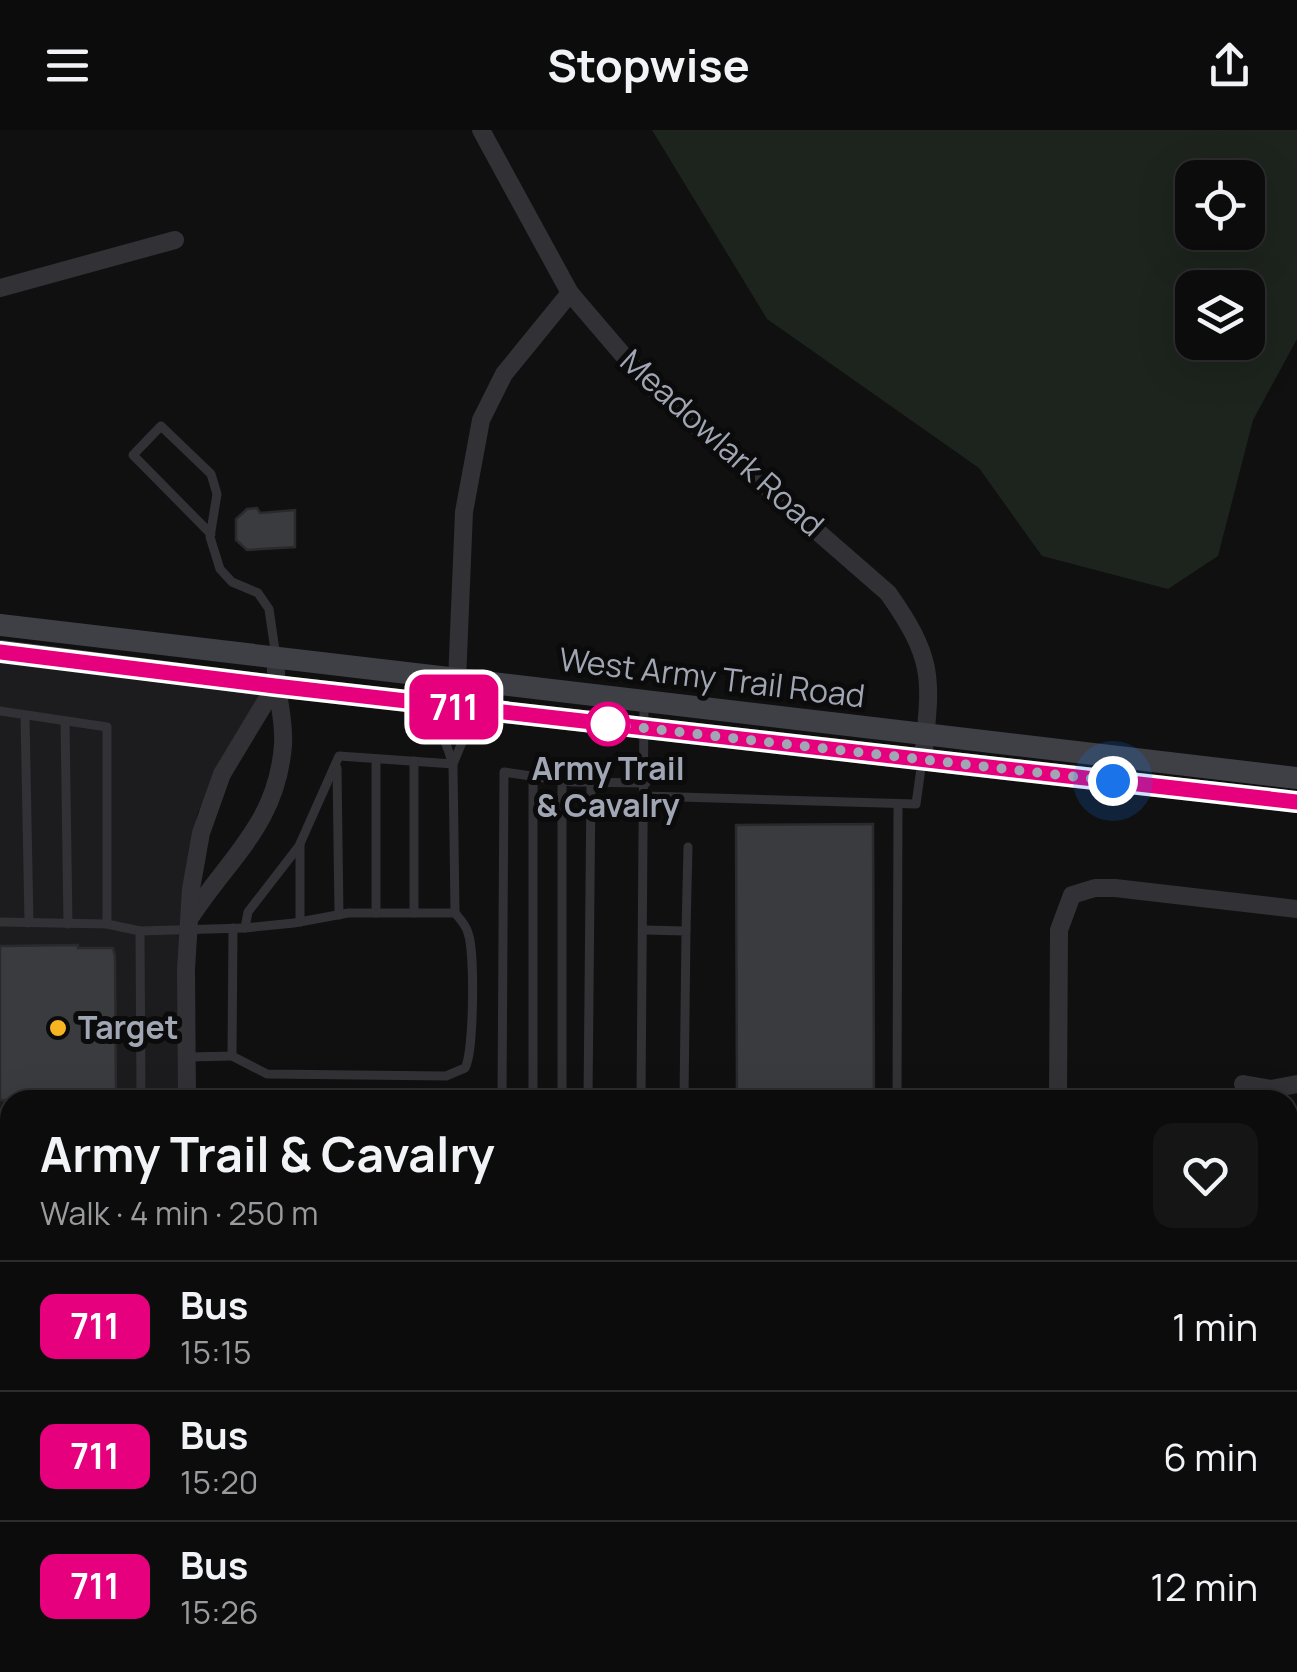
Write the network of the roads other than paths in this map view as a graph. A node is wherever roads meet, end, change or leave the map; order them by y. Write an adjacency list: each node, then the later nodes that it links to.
1 (480, 130): 4 (street, Meadowlark Road)
2 (175, 240): 3 (street)
3 (0, 288)
4 (570, 293): 9 (street); 18 (street, Meadowlark Road)
5 (211, 534): 5 (lane); 8 (lane)
6 (0, 626): 8 (main road, West Army Trail Road)
7 (0, 652): 10 (main road, West Army Trail Road)
8 (276, 660): 9 (main road, West Army Trail Road); 10 (street)
9 (457, 681): 11 (main road, West Army Trail Road)
10 (275, 686): 12 (main road, West Army Trail Road); 38 (street); 38 (street)
11 (644, 703): 17 (lane); 18 (main road, West Army Trail Road)
12 (433, 704): 13 (main road, West Army Trail Road); 22 (lane)
13 (476, 709): 17 (main road, West Army Trail Road); 22 (lane)
14 (0, 712): 15 (lane)
15 (25, 716): 16 (lane); 41 (lane)
16 (65, 721): 42 (lane); 43 (lane)
17 (645, 728): 18 (main road, West Army Trail Road); 26 (lane)
18 (924, 747): 24 (main road, West Army Trail Road); 29 (main road, West Army Trail Road); 30 (lane)
19 (376, 758): 20 (lane); 21 (lane); 34 (lane)
20 (337, 760): 31 (lane); 37 (lane)
21 (414, 761): 22 (lane); 35 (lane)
22 (453, 764): 36 (lane)
23 (533, 776): 25 (lane); 55 (lane); 56 (lane)
24 (1297, 778)
25 (562, 781): 27 (lane); 57 (lane)
26 (646, 782): 27 (lane); 28 (lane)
27 (590, 783): 58 (lane)
28 (646, 796): 30 (lane); 46 (lane)
29 (1297, 802)
30 (898, 804): 61 (lane)
31 (300, 844): 40 (lane); 45 (lane)
32 (688, 847): 48 (lane)
33 (1297, 908): 62 (street)
34 (376, 913): 35 (lane); 37 (lane)
35 (414, 913): 36 (lane)
36 (455, 913): 49 (lane)
37 (338, 915): 40 (lane)
38 (191, 921): 44 (lane); 47 (lane); 50 (street)
39 (0, 922): 41 (lane)
40 (300, 922): 45 (lane)
41 (29, 923): 42 (lane)
42 (68, 924): 43 (lane)
43 (107, 924): 47 (lane)
44 (233, 928): 45 (lane); 49 (lane)
45 (246, 928)
46 (644, 930): 48 (lane); 59 (lane)
47 (140, 931): 53 (lane)
48 (686, 931): 60 (lane)
49 (232, 1056): 50 (lane)
50 (186, 1057): 54 (street)
51 (1244, 1084): 52 (street)
52 (1297, 1084)
53 (141, 1090)
54 (187, 1090)
55 (502, 1090)
56 (532, 1090)
57 (562, 1090)
58 (588, 1090)
59 (641, 1090)
60 (684, 1090)
61 (897, 1090)
62 (1058, 1090)

